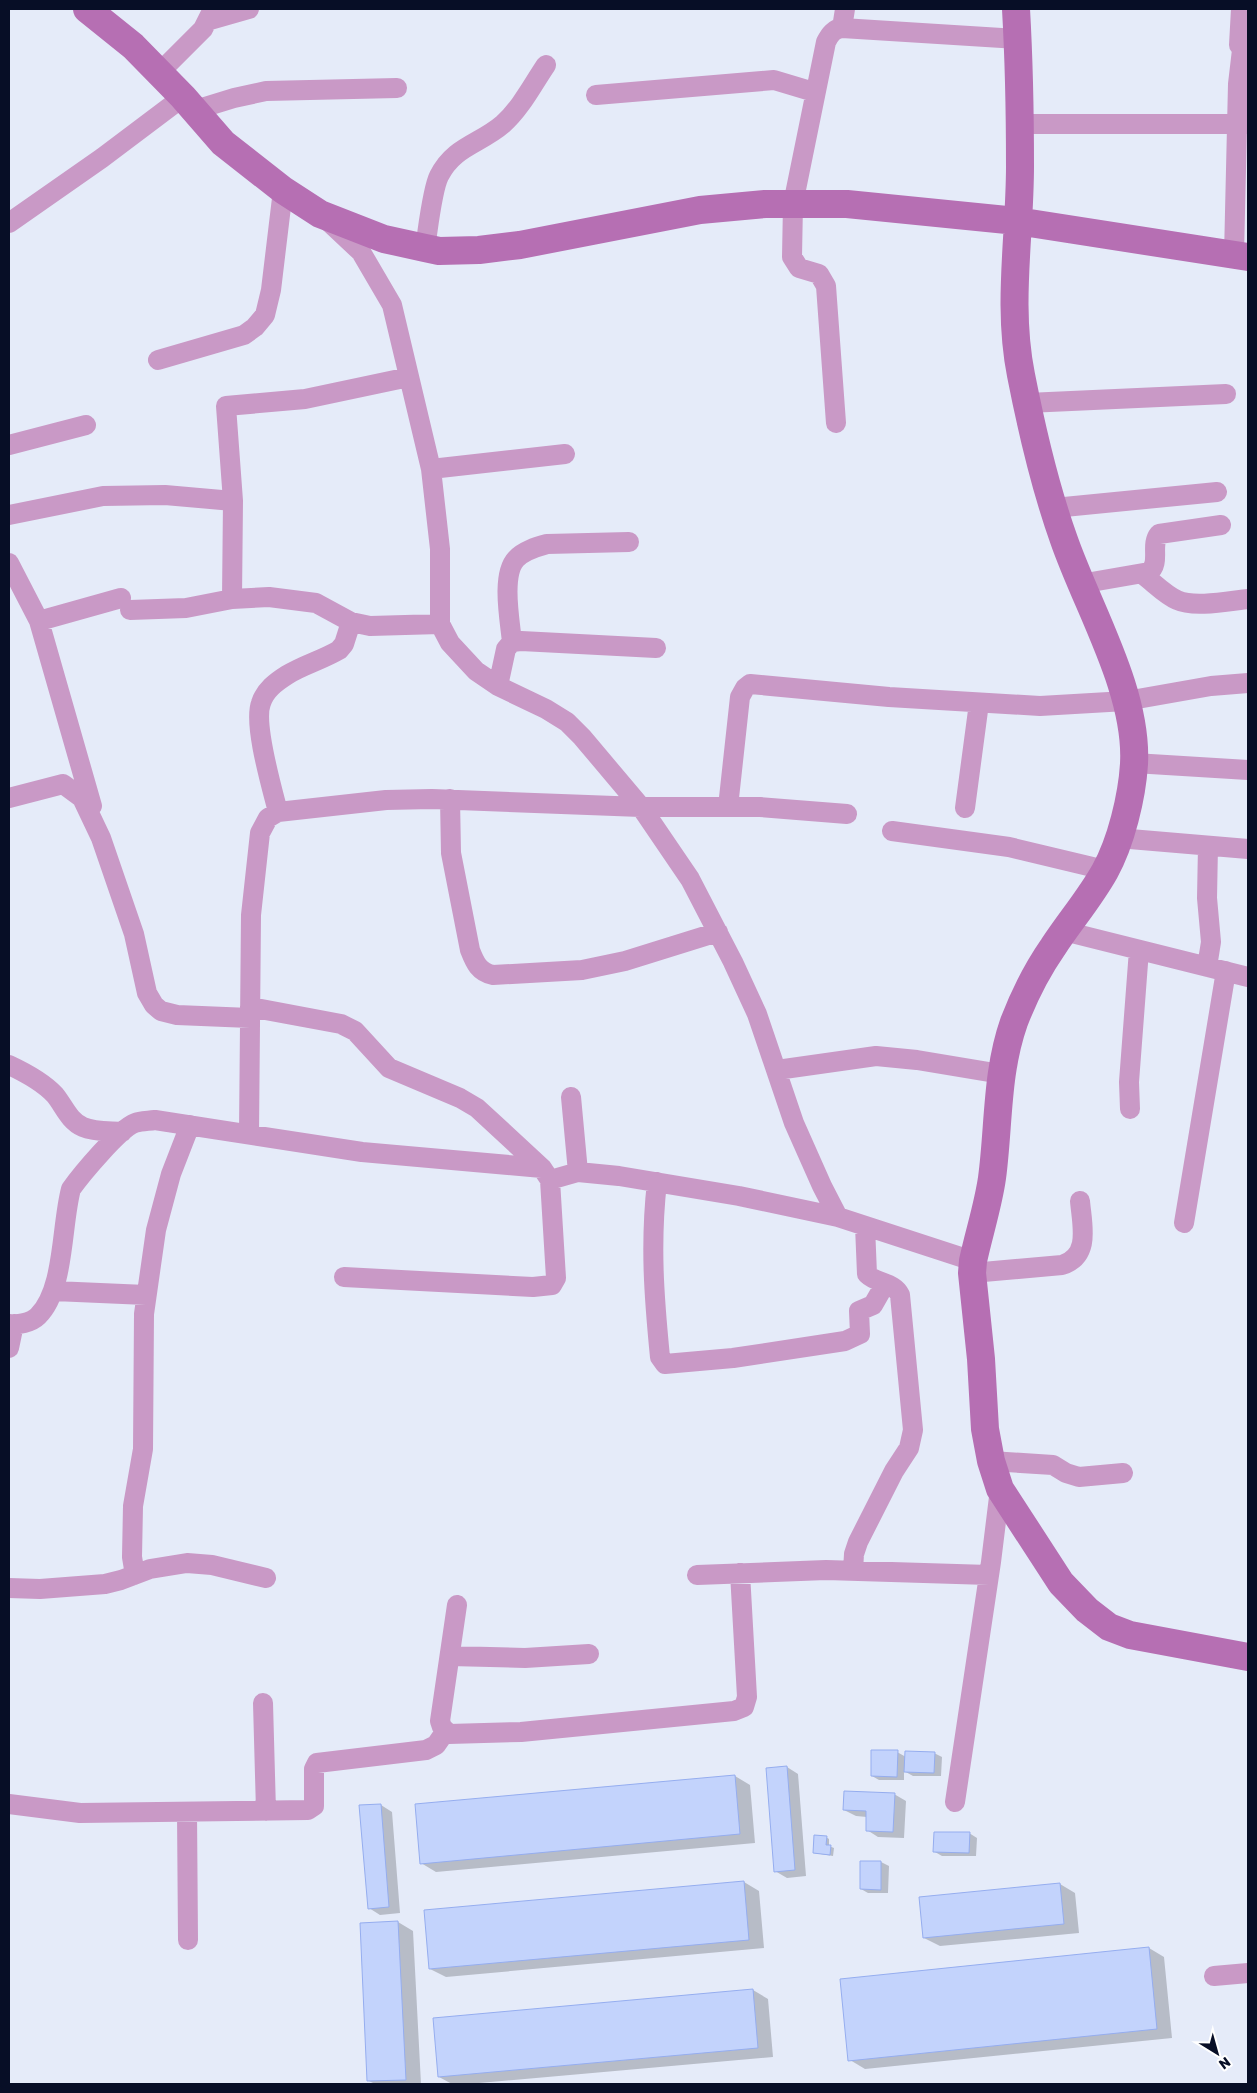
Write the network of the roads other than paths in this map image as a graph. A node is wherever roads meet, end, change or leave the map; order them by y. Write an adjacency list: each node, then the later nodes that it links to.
1 (86, 9): 10 (main road)
2 (249, 9): 5 (street)
3 (1016, 9): 7 (main road)
4 (1241, 9): 8 (street)
5 (210, 15): 10 (street)
6 (844, 18): 7 (street); 12 (street)
7 (1018, 38): 15 (main road)
8 (1245, 52): 16 (street)
9 (546, 65): 22 (street)
10 (159, 73): 14 (main road)
11 (397, 88): 14 (street)
12 (814, 92): 13 (street); 18 (street)
13 (596, 95)
14 (189, 104): 17 (main road); 21 (street)
15 (1019, 124): 16 (street); 20 (main road)
16 (1243, 124): 23 (street)
17 (283, 190): 19 (main road); 24 (street)
18 (793, 204): 20 (main road); 22 (main road); 28 (street)
19 (320, 214): 22 (main road); 25 (street)
20 (1017, 221): 23 (main road); 27 (main road)
21 (9, 223)
22 (425, 248)
23 (1241, 256)
24 (158, 360)
25 (409, 377): 32 (street); 34 (street)
26 (1226, 394): 27 (street)
27 (1027, 403): 35 (main road)
28 (836, 423)
29 (86, 425): 30 (street)
30 (9, 445)
31 (565, 454): 32 (street)
32 (431, 468): 46 (street)
33 (1217, 492): 35 (street)
34 (233, 501): 36 (street); 42 (street)
35 (1054, 508): 41 (main road)
36 (9, 515)
37 (1221, 525): 40 (street)
38 (629, 542): 47 (street)
39 (9, 563): 44 (street)
40 (1142, 574): 41 (street); 43 (street)
41 (1080, 584): 51 (main road)
42 (232, 599): 44 (street); 45 (street)
43 (1248, 599)
44 (39, 621): 63 (street)
45 (351, 622): 46 (street); 60 (street)
46 (440, 624): 50 (street)
47 (512, 642): 48 (street); 50 (street)
48 (656, 648)
49 (1248, 683): 51 (street)
50 (498, 686): 57 (street)
51 (1126, 701): 52 (street); 53 (main road)
52 (979, 703): 58 (street); 59 (street)
53 (1134, 763): 54 (street); 64 (main road)
54 (1248, 770)
55 (9, 798): 63 (street)
56 (450, 800): 57 (street); 60 (street); 69 (street)
57 (642, 807): 58 (street); 69 (street)
58 (728, 807): 61 (street)
59 (965, 808)
60 (278, 812): 73 (street)
61 (848, 814)
62 (892, 831): 67 (street)
63 (101, 838): 73 (street)
64 (1118, 838): 65 (street); 67 (main road)
65 (1208, 846): 66 (street); 71 (street)
66 (1248, 849)
67 (1105, 870): 68 (main road)
68 (1064, 930): 70 (street); 76 (main road)
69 (718, 932): 75 (street)
70 (1139, 950): 71 (street); 78 (street)
71 (1216, 969): 72 (street); 87 (street)
72 (1248, 977)
73 (250, 1012): 81 (street); 83 (street)
74 (9, 1065): 80 (street)
75 (776, 1070): 76 (street); 86 (street)
76 (1001, 1074): 89 (main road)
77 (571, 1097): 82 (street)
78 (1130, 1108)
79 (190, 1125): 80 (street); 81 (street); 93 (street)
80 (122, 1132): 92 (street)
81 (249, 1134): 83 (street)
82 (578, 1172): 83 (street); 84 (street)
83 (546, 1174): 90 (street)
84 (657, 1182): 86 (street); 91 (street)
85 (1080, 1201): 89 (street)
86 (838, 1217): 88 (street)
87 (1184, 1223)
88 (865, 1226): 89 (street); 91 (street)
89 (972, 1267): 96 (main road)
90 (344, 1277)
91 (885, 1284): 99 (street)
92 (54, 1291): 93 (street); 94 (street)
93 (146, 1294): 101 (street)
94 (11, 1324): 95 (street)
95 (9, 1348)
96 (990, 1461): 97 (street); 98 (main road)
97 (1123, 1473)
98 (1000, 1489): 103 (street); 109 (main road)
99 (853, 1571): 100 (street); 103 (street)
100 (740, 1573): 102 (street); 111 (street)
101 (135, 1575): 104 (street); 105 (street)
102 (697, 1575)
103 (989, 1575): 112 (street)
104 (266, 1578)
105 (9, 1588)
106 (457, 1605): 108 (street)
107 (589, 1654): 108 (street)
108 (450, 1656): 111 (street)
109 (1248, 1657)
110 (263, 1703): 114 (street)
111 (445, 1732): 114 (street)
112 (955, 1802)
113 (9, 1804): 115 (street)
114 (266, 1810): 115 (street)
115 (187, 1812): 116 (street)
116 (188, 1940)
117 (1248, 1973): 118 (street)
118 (1214, 1976)

